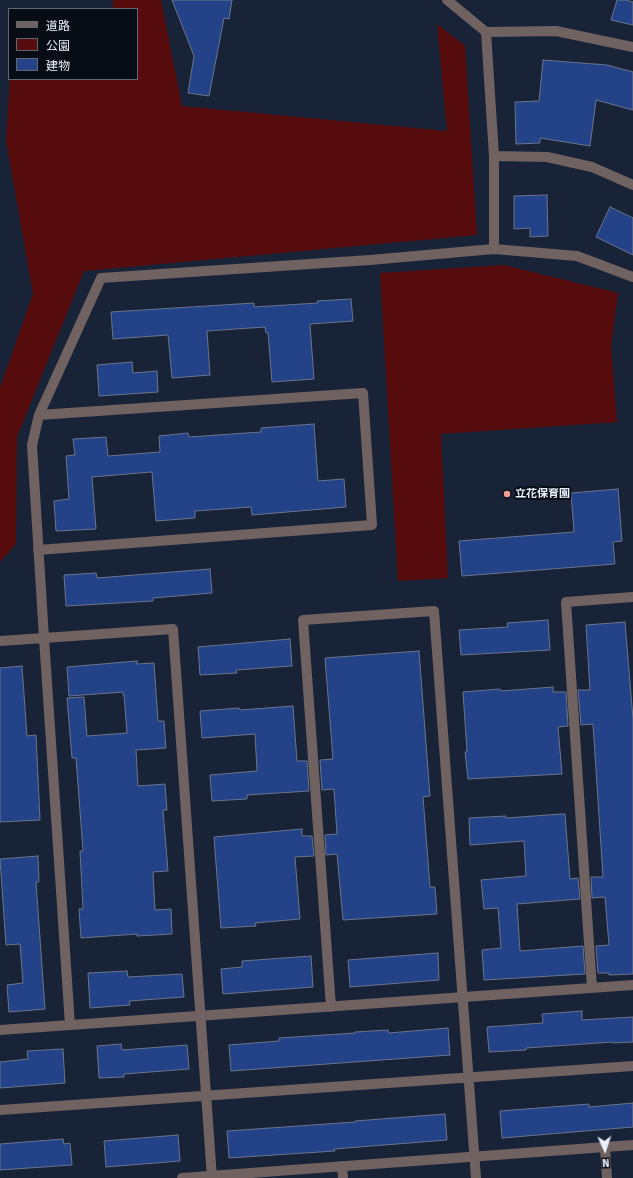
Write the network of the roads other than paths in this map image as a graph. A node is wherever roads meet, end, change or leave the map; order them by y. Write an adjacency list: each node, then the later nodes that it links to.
1 (448, 0): 2 (street)
2 (486, 32): 3 (street); 4 (street)
3 (633, 47)
4 (494, 156): 5 (street); 6 (street)
5 (633, 185)
6 (494, 250): 7 (street); 8 (street)
7 (633, 277)
8 (39, 415): 9 (street); 9 (street)
9 (38, 550): 11 (street)
10 (633, 597): 14 (street)
11 (44, 638): 12 (street); 17 (street); 18 (street)
12 (0, 641)
13 (633, 985): 14 (street)
14 (592, 988): 15 (street)
15 (463, 998): 16 (street); 16 (street); 21 (street)
16 (331, 1007): 17 (street)
17 (200, 1016): 18 (street); 22 (street)
18 (70, 1025): 19 (street)
19 (0, 1030)
20 (633, 1066): 21 (street)
21 (469, 1077): 22 (street); 26 (street)
22 (206, 1095): 23 (street); 28 (street)
23 (0, 1110)
24 (633, 1145): 25 (street)
25 (605, 1147): 26 (street); 32 (street)
26 (475, 1156): 27 (street); 31 (street)
27 (342, 1166): 28 (street); 30 (street)
28 (212, 1177): 29 (street)
29 (182, 1178)
30 (343, 1178)
31 (476, 1178)
32 (607, 1178)

